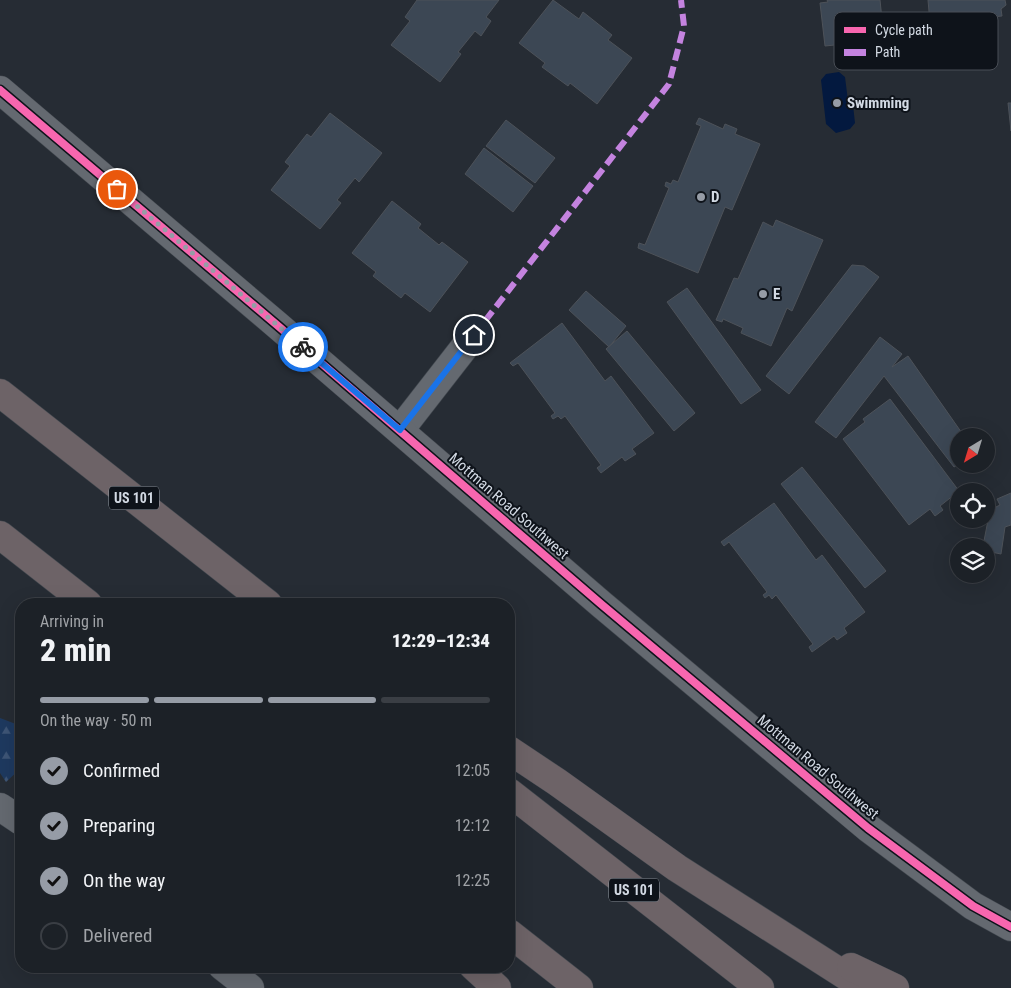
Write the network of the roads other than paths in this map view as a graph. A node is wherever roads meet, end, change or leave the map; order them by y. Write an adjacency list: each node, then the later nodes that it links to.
1 (0, 90): 4 (street, Mottman Road Southwest)
2 (474, 335): 4 (street)
3 (0, 393): 7 (highway, US 101)
4 (400, 430): 13 (street, Mottman Road Southwest)
5 (0, 536): 6 (highway)
6 (80, 598)
7 (260, 598)
8 (515, 754): 12 (highway)
9 (515, 797): 20 (highway, US 101)
10 (0, 807): 11 (street)
11 (15, 816)
12 (769, 927): 21 (highway); 22 (highway)
13 (1011, 927)
14 (515, 938): 19 (highway)
15 (231, 973): 17 (street)
16 (481, 973): 18 (highway)
17 (250, 988)
18 (497, 988)
19 (579, 988)
20 (760, 988)
21 (865, 988)
22 (895, 988)

